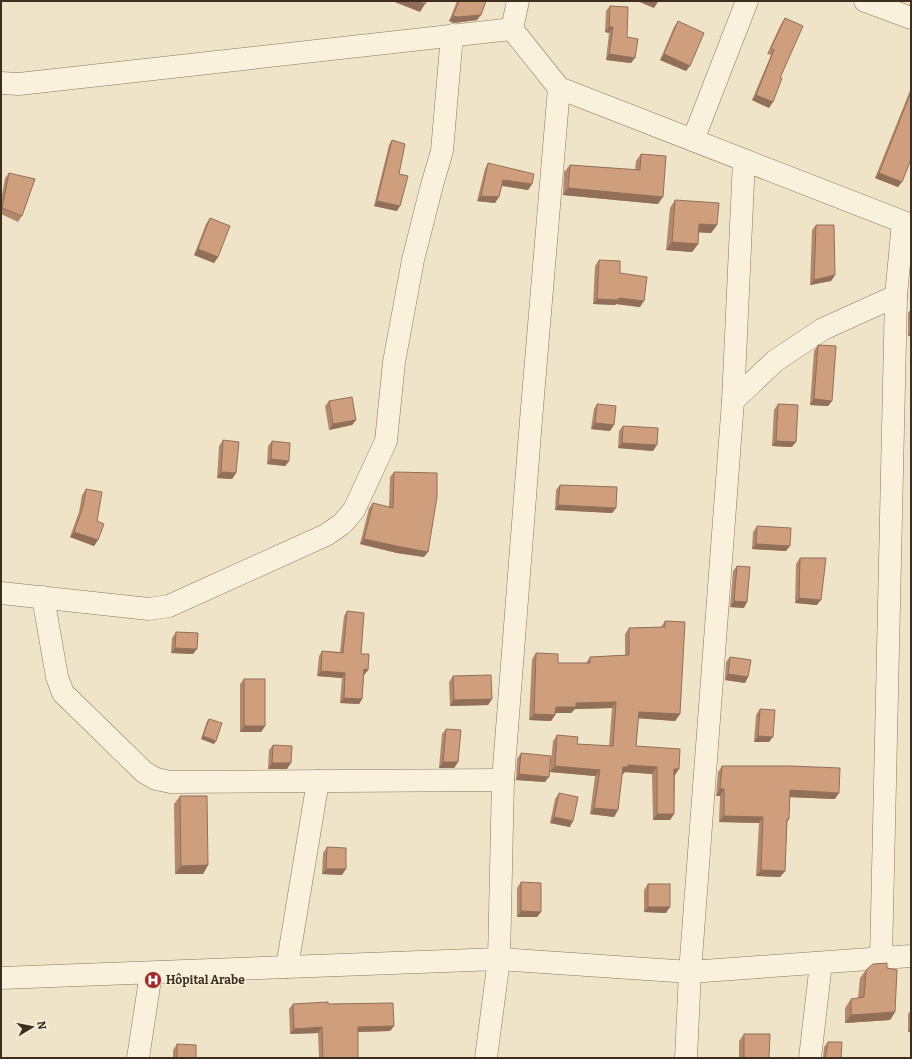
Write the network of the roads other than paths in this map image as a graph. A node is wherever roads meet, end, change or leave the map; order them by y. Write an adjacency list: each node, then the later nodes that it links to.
1 (518, 1): 5 (street)
2 (747, 1): 9 (street)
3 (865, 1): 4 (street)
4 (911, 18)
5 (512, 29): 6 (street); 8 (street)
6 (452, 35): 7 (street); 17 (street)
7 (1, 83)
8 (559, 88): 9 (street); 18 (street)
9 (693, 140): 10 (street)
10 (744, 160): 11 (street); 14 (street)
11 (907, 224): 12 (street)
12 (896, 296): 13 (street); 22 (street)
13 (775, 361): 14 (street); 15 (street)
14 (735, 365): 15 (street)
15 (733, 401): 26 (street)
16 (1, 593): 17 (street)
17 (43, 598): 19 (street)
18 (502, 780): 19 (street); 21 (street)
19 (318, 781): 24 (street)
20 (911, 956): 22 (street)
21 (499, 959): 24 (street); 26 (street); 29 (street)
22 (880, 959): 23 (street)
23 (821, 963): 26 (street); 31 (street)
24 (287, 967): 25 (street)
25 (151, 972): 27 (street); 28 (street)
26 (690, 972): 30 (street)
27 (1, 978)
28 (138, 1058)
29 (486, 1058)
30 (686, 1058)
31 (810, 1058)

